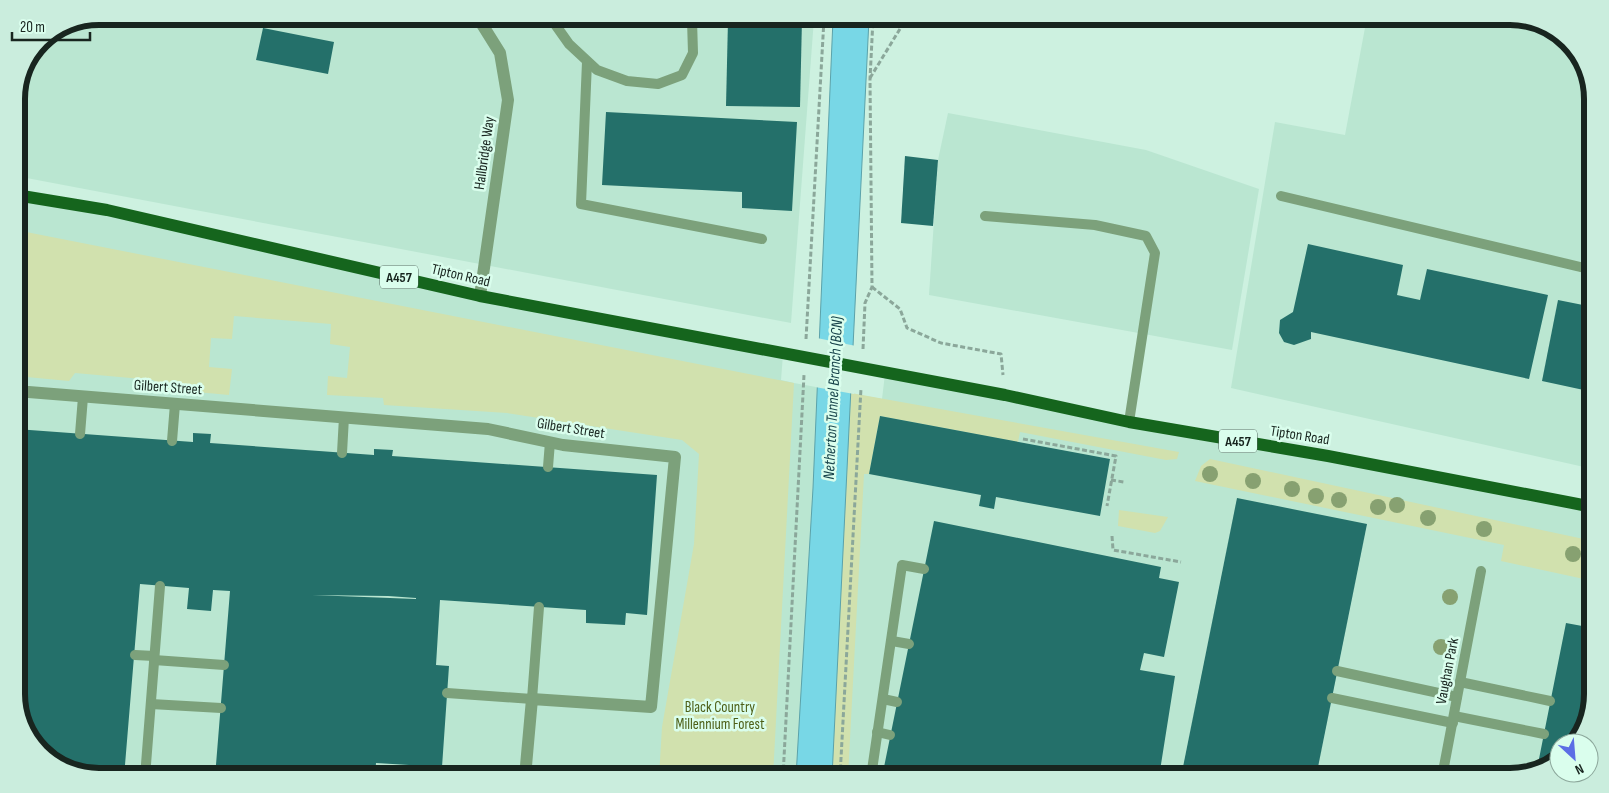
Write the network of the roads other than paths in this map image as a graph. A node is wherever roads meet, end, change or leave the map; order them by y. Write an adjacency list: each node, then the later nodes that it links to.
1 (482, 25): 10 (street, Hallbridge Way)
2 (556, 25): 4 (lane)
3 (692, 25): 4 (lane)
4 (587, 62): 8 (lane)
5 (25, 196): 10 (main road, Tipton Road / A457)
6 (1281, 196): 9 (lane)
7 (985, 216): 15 (lane)
8 (762, 239)
9 (1584, 268)
10 (480, 296): 15 (main road, Tipton Road / A457)
11 (25, 392): 12 (street, Gilbert Street)
12 (83, 397): 13 (street, Gilbert Street); 16 (lane)
13 (175, 404): 14 (street, Gilbert Street); 17 (lane)
14 (344, 417): 18 (street, Gilbert Street); 19 (lane)
15 (1129, 422): 21 (main road, Tipton Road / A457)
16 (80, 434)
17 (172, 440)
18 (550, 442): 20 (lane); 36 (street, Gilbert Street)
19 (342, 453)
20 (548, 467)
21 (1584, 505)
22 (924, 570): 26 (lane)
23 (1481, 571): 32 (lane, Vaughan Park)
24 (160, 586): 29 (lane)
25 (539, 607): 36 (lane)
26 (892, 641): 27 (lane); 37 (lane)
27 (908, 644)
28 (135, 655): 29 (lane)
29 (154, 658): 30 (lane); 40 (lane)
30 (224, 664)
31 (1337, 671): 34 (lane)
32 (1460, 682): 34 (lane, Vaughan Park); 38 (lane)
33 (447, 692): 36 (lane)
34 (1457, 697): 42 (lane, Vaughan Park)
35 (1332, 698): 42 (lane)
36 (532, 699): 47 (street)
37 (883, 699): 39 (lane); 43 (lane)
38 (1550, 701)
39 (897, 702)
40 (151, 704): 41 (lane); 46 (lane)
41 (220, 708)
42 (1453, 719): 44 (lane); 49 (lane, Vaughan Park)
43 (877, 732): 45 (lane); 48 (lane)
44 (1544, 734)
45 (890, 735)
46 (146, 768)
47 (527, 768)
48 (872, 768)
49 (1444, 768)

